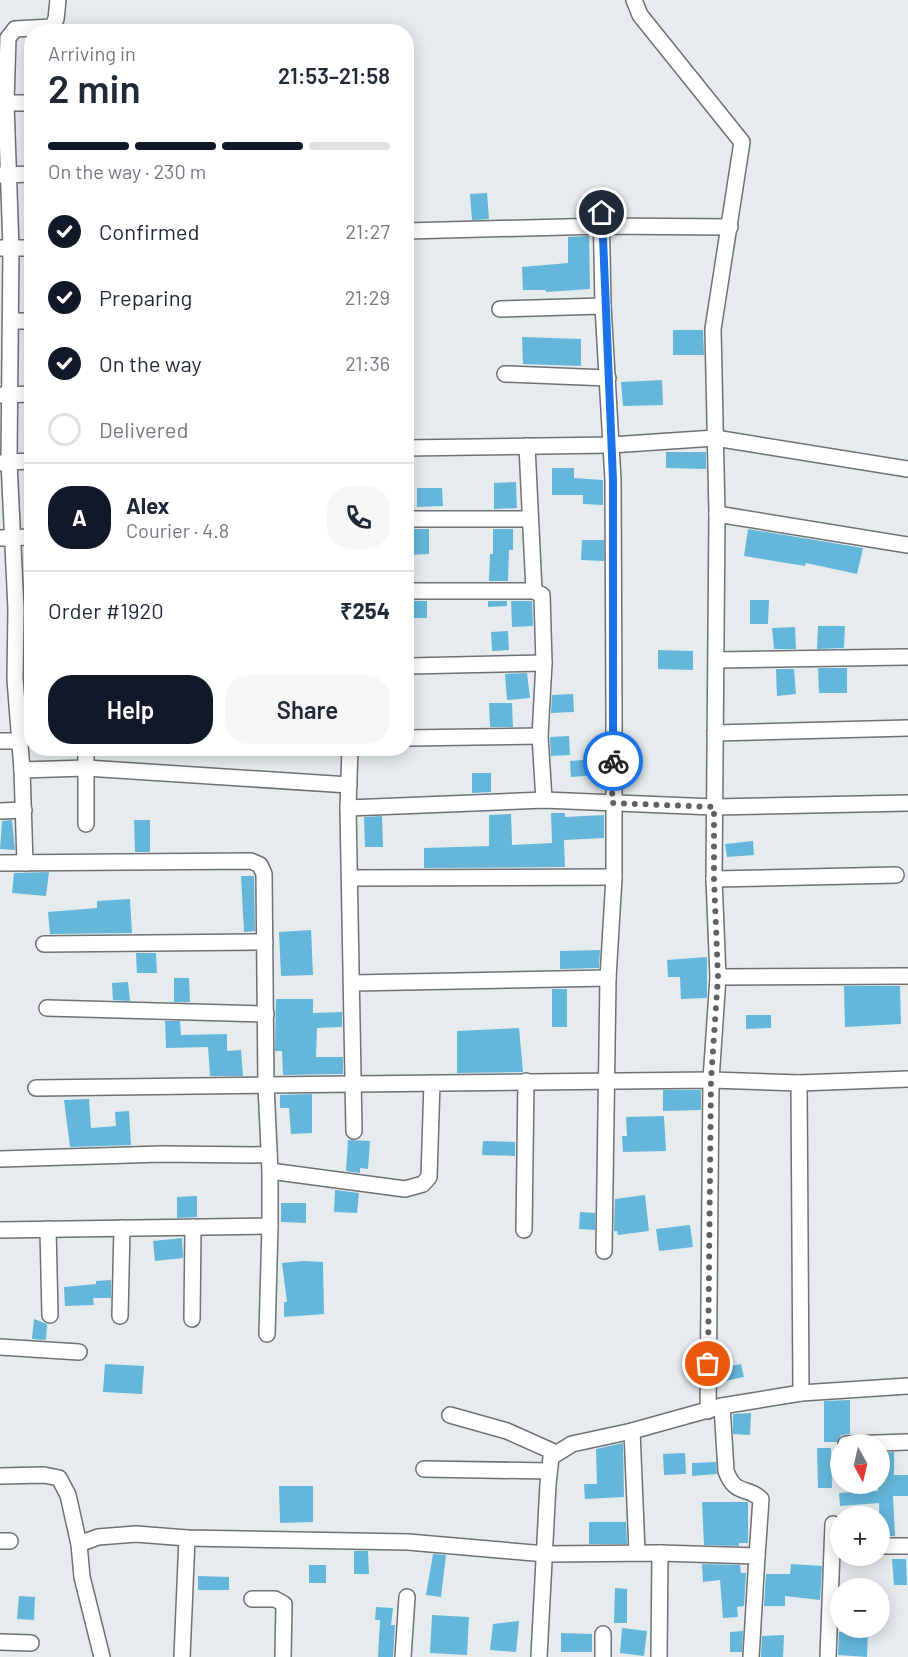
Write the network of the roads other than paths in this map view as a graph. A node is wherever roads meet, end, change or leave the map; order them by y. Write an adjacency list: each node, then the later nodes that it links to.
1 (58, 0): 3 (street)
2 (634, 0): 11 (street)
3 (54, 24)
4 (24, 28): 5 (street)
5 (3, 103): 6 (street); 8 (street)
6 (24, 103)
7 (24, 174): 8 (street)
8 (4, 175): 13 (street)
9 (601, 200): 10 (street)
10 (602, 226): 11 (street); 12 (street); 15 (street)
11 (730, 227): 23 (street)
12 (414, 231)
13 (5, 248): 14 (street); 17 (street)
14 (24, 248)
15 (603, 306): 16 (street); 20 (street)
16 (500, 309)
17 (11, 321): 18 (street); 22 (street)
18 (24, 321)
19 (505, 374): 20 (street)
20 (608, 378): 24 (street)
21 (24, 394): 22 (street)
22 (5, 395): 28 (street)
23 (715, 438): 24 (street); 29 (street); 30 (street)
24 (611, 445): 25 (street); 56 (street)
25 (527, 446): 26 (street); 32 (street)
26 (414, 448)
27 (24, 462): 28 (street)
28 (4, 463): 34 (street)
29 (908, 469)
30 (717, 514): 35 (street); 40 (street)
31 (414, 519): 32 (street)
32 (530, 519): 37 (street)
33 (24, 537): 34 (street)
34 (6, 538): 38 (street)
35 (908, 545)
36 (414, 591): 37 (street)
37 (534, 591): 41 (street)
38 (8, 609): 43 (street)
39 (906, 657): 40 (street)
40 (716, 660): 45 (street)
41 (544, 663): 42 (street); 46 (street)
42 (414, 666)
43 (7, 679): 49 (street)
44 (908, 728): 45 (street)
45 (715, 733): 58 (street)
46 (540, 736): 47 (street); 55 (street)
47 (414, 738)
48 (0, 741): 49 (street)
49 (19, 741): 53 (street)
50 (86, 756): 52 (street)
51 (350, 756): 54 (street)
52 (86, 768): 53 (street); 54 (street); 62 (street)
53 (22, 770): 60 (street)
54 (349, 785): 59 (street)
55 (544, 800): 56 (street); 59 (street)
56 (612, 803): 58 (street); 66 (street)
57 (908, 803): 58 (street)
58 (714, 807): 68 (street)
59 (348, 808): 67 (street)
60 (24, 810): 61 (street); 64 (street)
61 (0, 811)
62 (86, 824)
63 (0, 863): 64 (street)
64 (24, 863): 69 (street)
65 (896, 875): 68 (street)
66 (614, 878): 67 (street); 73 (street)
67 (350, 879): 74 (street)
68 (714, 879): 72 (street)
69 (265, 942): 70 (street); 76 (street)
70 (44, 944)
71 (908, 976): 72 (street)
72 (718, 977): 79 (street)
73 (608, 978): 74 (street); 78 (street)
74 (352, 983): 81 (street)
75 (47, 1008): 76 (street)
76 (266, 1014): 84 (street)
77 (908, 1079): 83 (street)
78 (609, 1080): 79 (street); 80 (street); 96 (street)
79 (711, 1080): 83 (street); 105 (street)
80 (526, 1082): 82 (street); 95 (street)
81 (354, 1083): 82 (street); 84 (street); 86 (street)
82 (432, 1083): 89 (street)
83 (799, 1083): 104 (street)
84 (266, 1084): 85 (street); 87 (street)
85 (36, 1088)
86 (354, 1131)
87 (269, 1155): 88 (street); 89 (street)
88 (0, 1159)
89 (270, 1171): 90 (street)
90 (270, 1226): 91 (street); 100 (street)
91 (193, 1227): 92 (street); 99 (street)
92 (122, 1228): 93 (street); 98 (street)
93 (48, 1229): 94 (street); 97 (street)
94 (0, 1230)
95 (524, 1230)
96 (604, 1251)
97 (50, 1315)
98 (120, 1316)
99 (192, 1319)
100 (267, 1334)
101 (0, 1347): 102 (street)
102 (79, 1352)
103 (908, 1386): 104 (street)
104 (801, 1393): 105 (street)
105 (715, 1408): 107 (street); 121 (street)
106 (450, 1415): 110 (street)
107 (632, 1431): 110 (street); 118 (street)
108 (908, 1442): 109 (street)
109 (890, 1443)
110 (554, 1452): 112 (street)
111 (424, 1469): 112 (street)
112 (549, 1471): 120 (street)
113 (0, 1476): 115 (street)
114 (187, 1538): 115 (street); 120 (street); 129 (street)
115 (79, 1544): 128 (street)
116 (890, 1546): 117 (street)
117 (908, 1546)
118 (637, 1552): 119 (street); 120 (street)
119 (660, 1553): 121 (street); 134 (street)
120 (546, 1554): 132 (street)
121 (758, 1556): 135 (street)
122 (831, 1566): 136 (street)
123 (407, 1597): 131 (street)
124 (252, 1599): 130 (street)
125 (603, 1634): 133 (street)
126 (0, 1642): 127 (street)
127 (31, 1643)
128 (102, 1657)
129 (182, 1657)
130 (283, 1657)
131 (403, 1657)
132 (539, 1657)
133 (603, 1657)
134 (659, 1657)
135 (751, 1657)
136 (828, 1657)

